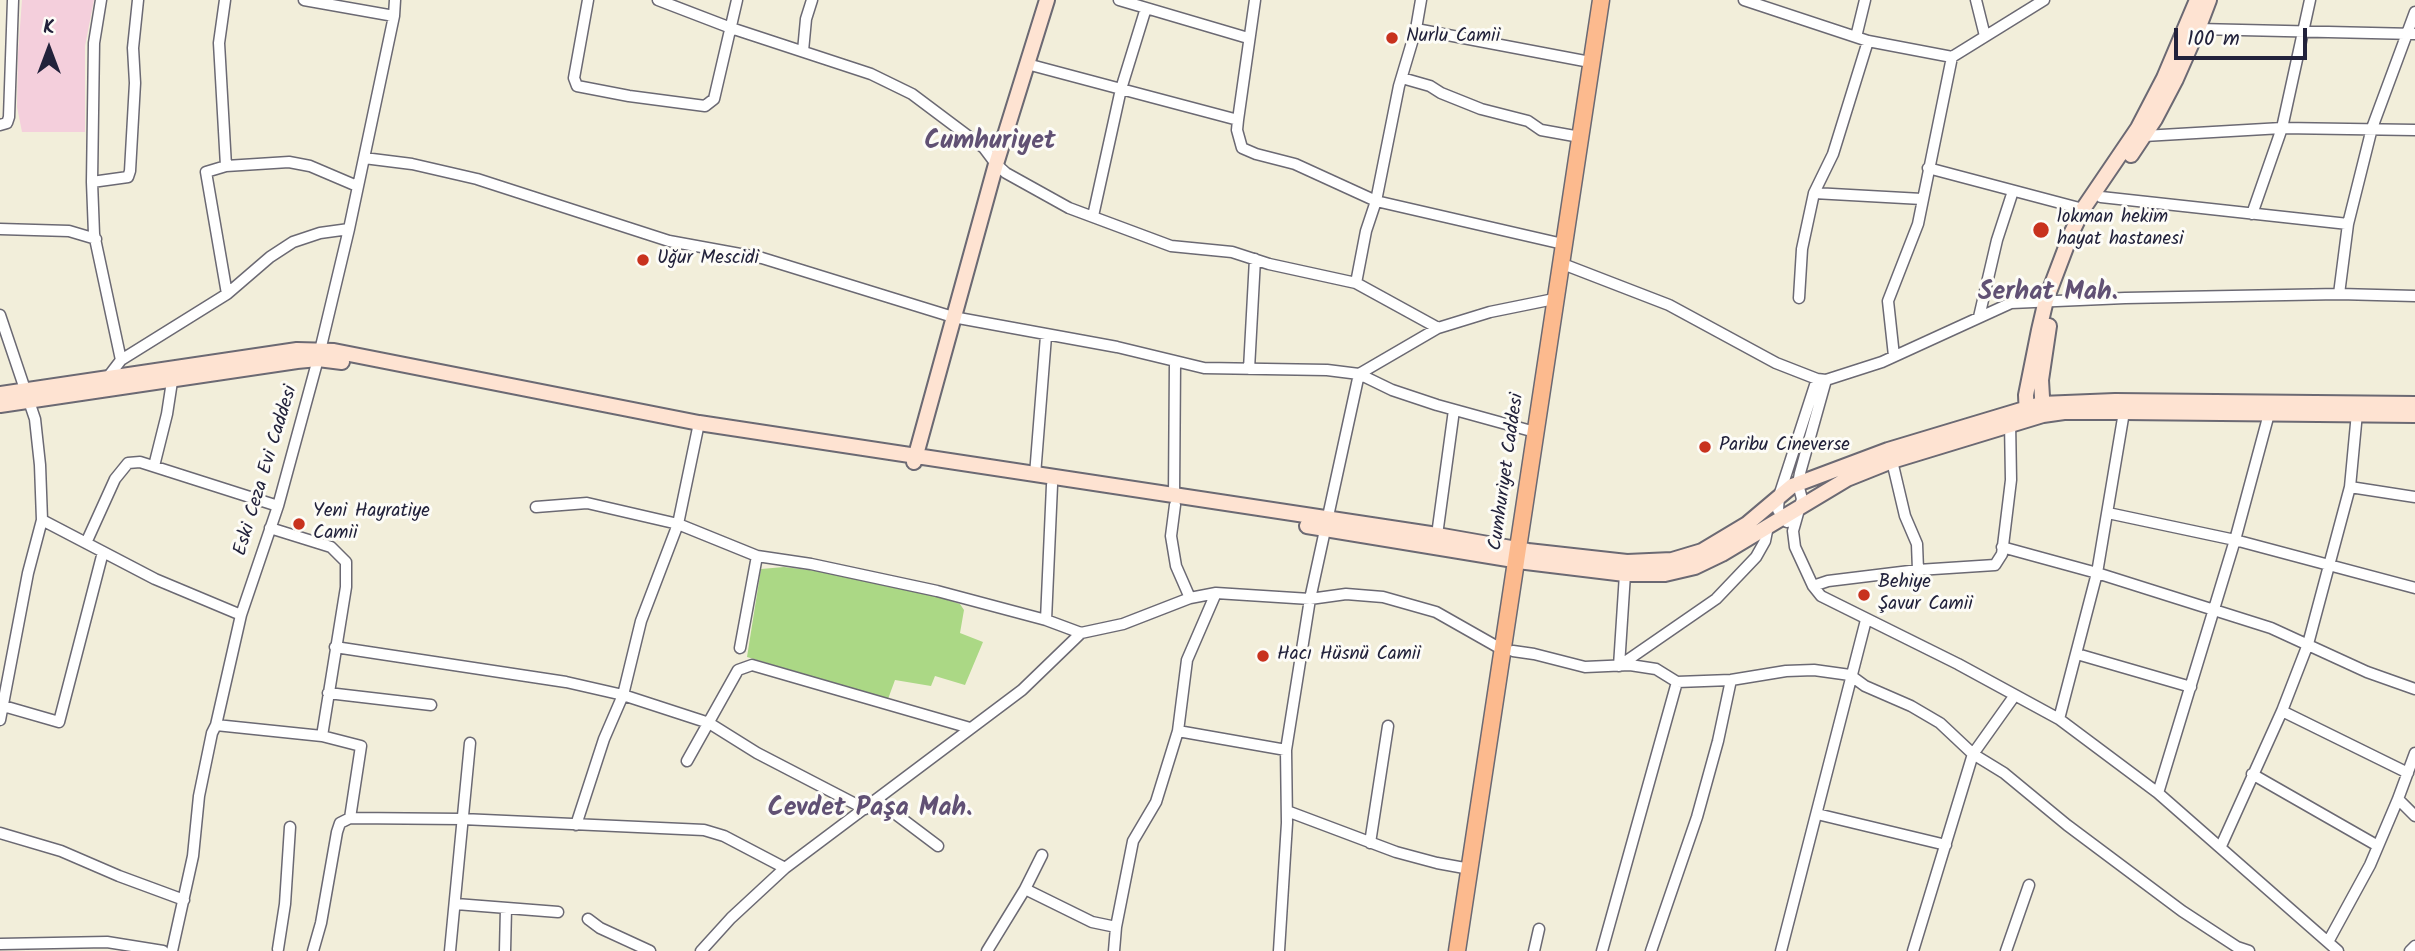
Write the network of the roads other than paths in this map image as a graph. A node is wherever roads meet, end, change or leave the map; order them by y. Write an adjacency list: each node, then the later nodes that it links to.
1 (13, 0): 44 (street)
2 (101, 0): 54 (street)
3 (138, 0): 54 (street)
4 (225, 0): 52 (street)
5 (304, 0): 27 (street)
6 (395, 0): 27 (street, Eski Ceza Evi Caddesi)
7 (588, 0): 28 (street)
8 (658, 0): 28 (street)
9 (737, 0): 28 (street)
10 (812, 0): 37 (street)
11 (1041, 0): 51 (street)
12 (1047, 0): 40 (street)
13 (1119, 0): 25 (street)
14 (1255, 0): 35 (street)
15 (1421, 0): 29 (street)
16 (1601, 0): 39 (main road, Cumhuriyet Caddesi)
17 (1610, 0): 70 (main road, Cumhuriyet Caddesi)
18 (1745, 0): 34 (street)
19 (1864, 0): 34 (street)
20 (1976, 0): 33 (street)
21 (2044, 0): 33 (street)
22 (2197, 0): 61 (street)
23 (2208, 0): 30 (street)
24 (2310, 0): 31 (street)
25 (1146, 8): 35 (street); 42 (street)
26 (2415, 12): 32 (street)
27 (394, 16): 50 (street, Eski Ceza Evi Caddesi)
28 (731, 28): 37 (street)
29 (1416, 29): 39 (street); 41 (street)
30 (2198, 29): 31 (street); 48 (street)
31 (2302, 30): 32 (street); 45 (street)
32 (2411, 34): 46 (street)
33 (1985, 36): 38 (street)
34 (1856, 37): 36 (street)
35 (1248, 38): 43 (street)
36 (1868, 41): 38 (street); 57 (street)
37 (803, 51): 51 (street)
38 (1952, 57): 53 (street)
39 (1590, 62): 49 (main road, Cumhuriyet Caddesi)
40 (1027, 64): 42 (street); 51 (street)
41 (1402, 78): 49 (street); 60 (street)
42 (1121, 89): 43 (street); 63 (street)
43 (1238, 120): 60 (street)
44 (0, 125)
45 (2283, 128): 46 (street); 48 (street); 62 (street)
46 (2372, 128): 47 (street); 64 (street)
47 (2415, 130)
48 (2144, 136): 58 (street)
49 (1580, 137): 68 (main road, Cumhuriyet Caddesi)
50 (364, 158): 55 (street, Eski Ceza Evi Caddesi); 79 (street)
51 (993, 160): 63 (street); 79 (street)
52 (226, 166): 55 (street); 72 (street)
53 (1928, 168): 56 (street); 59 (street)
54 (92, 182): 67 (street)
55 (357, 186): 66 (street, Eski Ceza Evi Caddesi)
56 (2013, 191): 61 (street); 80 (street)
57 (1814, 192): 59 (street); 75 (street)
58 (2101, 197): 62 (street); 77 (street)
59 (1922, 199): 84 (street)
60 (1376, 201): 68 (street); 71 (street)
61 (2083, 209): 77 (street)
62 (2252, 214): 64 (street)
63 (1093, 216): 69 (street)
64 (2348, 224): 73 (street)
65 (0, 229): 67 (street)
66 (349, 229): 72 (street); 83 (street, Eski Ceza Evi Caddesi)
67 (96, 239): 85 (street)
68 (1563, 244): 76 (main road, Cumhuriyet Caddesi)
69 (1255, 259): 71 (street); 87 (street)
70 (1568, 266): 91 (street); 133 (main road, Cumhuriyet Caddesi)
71 (1356, 283): 81 (street)
72 (227, 294): 85 (street)
73 (2339, 294): 74 (street); 77 (street)
74 (2415, 296)
75 (1799, 298)
76 (1555, 299): 81 (street); 105 (main road, Cumhuriyet Caddesi)
77 (2051, 300): 80 (street); 98 (street); 101 (street)
78 (0, 315): 93 (street)
79 (950, 316): 82 (street); 106 (street)
80 (1979, 317): 84 (street)
81 (1438, 328): 89 (street)
82 (1046, 336): 86 (street); 109 (street)
83 (319, 354): 88 (street); 104 (street); 116 (street, Eski Ceza Evi Caddesi)
84 (1894, 356): 91 (street)
85 (121, 360): 90 (street)
86 (1175, 362): 87 (street); 115 (street)
87 (1249, 369): 89 (street)
88 (173, 373): 90 (street); 93 (street); 108 (street)
89 (1359, 374): 97 (street); 123 (street)
90 (108, 377): 93 (street)
91 (1821, 380): 110 (street); 113 (street)
92 (0, 394): 93 (street)
93 (29, 395): 95 (street); 121 (street)
94 (2415, 404): 96 (street)
95 (0, 405)
96 (2270, 407): 98 (street); 99 (street); 100 (street); 128 (street)
97 (1454, 410): 105 (street); 127 (street)
98 (2042, 410): 99 (street); 101 (street)
99 (2124, 412): 119 (street)
100 (2357, 413): 102 (street); 112 (street)
101 (2026, 414): 103 (street)
102 (2415, 415)
103 (2009, 418): 107 (street); 110 (street); 130 (street)
104 (698, 427): 106 (street); 122 (street)
105 (1535, 432): 133 (main road, Cumhuriyet Caddesi)
106 (910, 459): 109 (street); 111 (street)
107 (1892, 461): 117 (street); 135 (street)
108 (154, 466): 116 (street); 129 (street)
109 (1035, 475): 115 (street)
110 (1798, 484): 113 (street); 117 (street)
111 (1052, 485): 115 (street); 145 (street)
112 (2350, 487): 114 (street); 134 (street)
113 (1779, 496): 120 (street); 133 (street)
114 (2415, 497)
115 (1174, 501): 123 (street); 141 (street)
116 (278, 506): 125 (street, Eski Ceza Evi Caddesi)
117 (1801, 506): 120 (street); 126 (street)
118 (536, 507): 122 (street)
119 (2108, 513): 128 (street); 136 (street)
120 (1783, 518): 124 (street); 126 (street)
121 (42, 520): 129 (street); 163 (street)
122 (678, 524): 132 (street); 160 (street)
123 (1326, 524): 127 (street); 133 (street); 142 (street)
124 (1768, 526): 137 (street); 153 (street)
125 (270, 528): 144 (street, Eski Ceza Evi Caddesi); 149 (street)
126 (1793, 531): 138 (street)
127 (1437, 535): 133 (street)
128 (2235, 540): 134 (street); 143 (street)
129 (86, 543): 131 (street)
130 (2003, 547): 135 (street); 136 (street)
131 (103, 552): 144 (street); 163 (street)
132 (757, 555): 145 (street); 150 (street)
133 (1522, 556): 137 (street); 151 (main road, Cumhuriyet Caddesi)
134 (2330, 565): 139 (street); 148 (street)
135 (1918, 570): 138 (street)
136 (2097, 573): 143 (street); 152 (street)
137 (1625, 574): 153 (street)
138 (1813, 586): 146 (street)
139 (2415, 588)
140 (1216, 593): 141 (street); 142 (street); 171 (street)
141 (1190, 598): 147 (street)
142 (1310, 599): 151 (street); 174 (street)
143 (2213, 610): 148 (street); 157 (street)
144 (242, 615): 168 (street, Eski Ceza Evi Caddesi)
145 (1046, 620): 147 (street)
146 (1866, 620): 154 (street); 161 (street)
147 (1081, 633): 170 (street)
148 (2308, 644): 158 (street); 164 (street)
149 (335, 647): 159 (street); 160 (street)
150 (740, 648)
151 (1508, 650): 153 (street); 199 (main road, Cumhuriyet Caddesi); 226 (main road, Cumhuriyet Caddesi)
152 (2077, 654): 157 (street); 165 (street)
153 (1619, 666): 156 (street)
154 (1850, 674): 155 (street); 176 (street); 185 (street)
155 (1731, 680): 156 (street); 229 (street)
156 (1677, 682): 228 (street)
157 (2192, 687): 180 (street)
158 (2415, 689)
159 (328, 693): 162 (street); 172 (street)
160 (623, 695): 167 (street); 189 (street)
161 (2015, 695): 165 (street); 176 (street)
162 (431, 705)
163 (1, 706): 166 (street)
164 (2282, 711): 178 (street); 179 (street)
165 (2059, 719): 180 (street)
166 (0, 720)
167 (709, 723): 170 (street); 177 (street); 183 (street)
168 (216, 725): 172 (street); 202 (street, Eski Ceza Evi Caddesi)
169 (1388, 726): 192 (street)
170 (970, 728): 182 (street)
171 (1178, 731): 174 (street); 207 (street)
172 (322, 736): 187 (street)
173 (470, 743): 188 (street)
174 (1286, 750): 184 (street)
175 (2415, 753): 178 (street)
176 (1973, 754): 193 (street); 212 (street)
177 (687, 761)
178 (2408, 773): 181 (street)
179 (2252, 774): 195 (street); 196 (street)
180 (2158, 793): 195 (street)
181 (2398, 799): 186 (street); 196 (street)
182 (877, 800): 183 (street); 194 (street)
183 (864, 809): 198 (street)
184 (1287, 811): 192 (street); 224 (street)
185 (1818, 814): 193 (street); 230 (street)
186 (2415, 816)
187 (350, 818): 188 (street); 217 (street)
188 (462, 820): 189 (street); 203 (street)
189 (576, 825): 198 (street)
190 (290, 827): 213 (street)
191 (0, 832): 202 (street)
192 (1370, 843): 199 (street)
193 (1946, 845): 231 (street)
194 (938, 846)
195 (2221, 846): 209 (street)
196 (2378, 846): 209 (street)
197 (1041, 855): 201 (street)
198 (786, 868): 221 (street)
199 (1470, 869): 225 (main road, Cumhuriyet Caddesi)
200 (2029, 885): 232 (street)
201 (1025, 889): 207 (street); 222 (street)
202 (184, 900): 215 (street, Eski Ceza Evi Caddesi)
203 (456, 904): 204 (street); 218 (street)
204 (506, 908): 205 (street); 219 (street)
205 (558, 912)
206 (588, 919): 220 (street)
207 (1116, 927): 223 (street)
208 (1539, 929): 227 (street)
209 (2328, 942): 234 (street)
210 (0, 944): 214 (street)
211 (2415, 946): 235 (street)
212 (2236, 949): 233 (street)
213 (280, 950): 216 (street)
214 (163, 951)
215 (172, 951)
216 (265, 951)
217 (313, 951)
218 (450, 951)
219 (505, 951)
220 (650, 951)
221 (701, 951)
222 (987, 951)
223 (1114, 951)
224 (1279, 951)
225 (1457, 951)
226 (1467, 951)
227 (1534, 951)
228 (1602, 951)
229 (1651, 951)
230 (1781, 951)
231 (1913, 951)
232 (2006, 951)
233 (2249, 951)
234 (2337, 951)
235 (2410, 951)

